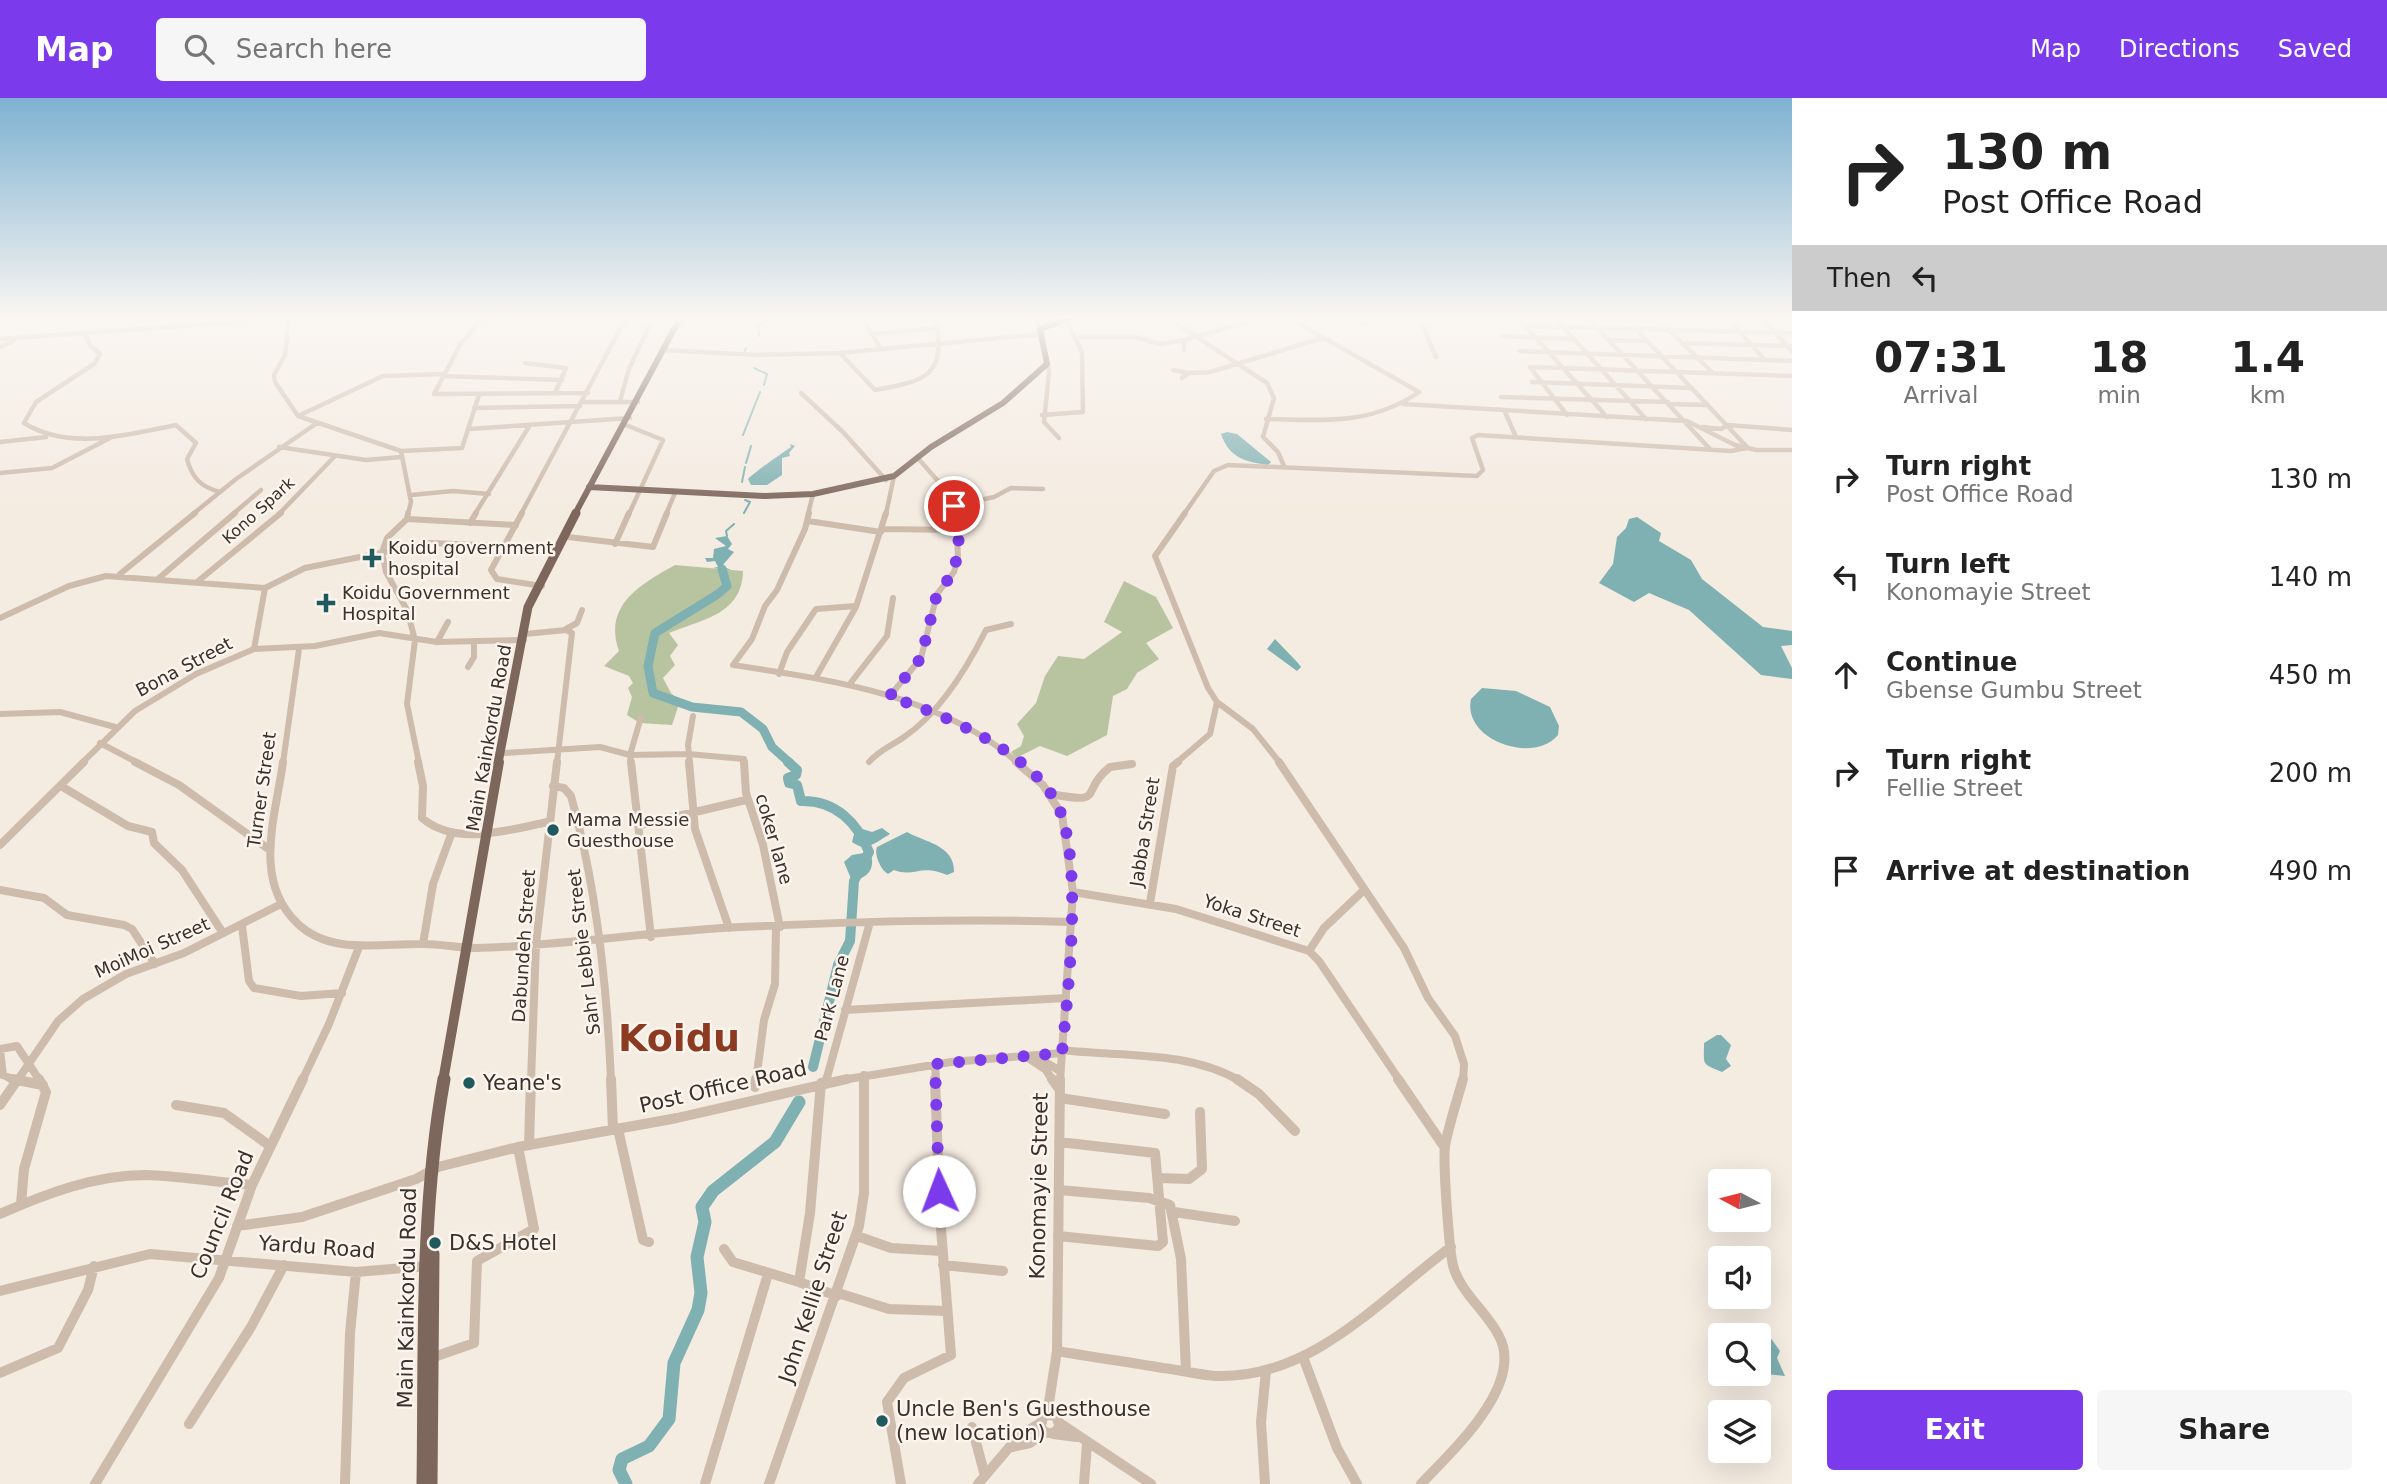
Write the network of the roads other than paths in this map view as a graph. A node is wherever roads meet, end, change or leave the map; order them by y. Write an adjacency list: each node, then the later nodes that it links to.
1 (1541, 382): 29 (street)
2 (64, 383): 57 (street)
3 (275, 383): 42 (street)
4 (369, 383): 42 (street)
5 (439, 383): 27 (street)
6 (561, 383): 24 (street)
7 (593, 383): 25 (street)
8 (625, 383): 31 (street)
9 (646, 383): 33 (main road, Main Kainkordu Road)
10 (868, 383): 11 (street)
11 (911, 383)
12 (1025, 383): 66 (main road)
13 (1048, 383): 40 (street)
14 (1085, 383): 40 (street)
15 (1262, 383): 44 (street)
16 (1405, 383): 34 (street)
17 (1566, 383): 18 (street)
18 (1578, 383): 21 (street); 30 (street)
19 (1650, 383): 22 (street)
20 (1687, 383): 23 (street)
21 (1616, 385): 22 (street); 32 (street)
22 (1654, 387): 23 (street); 35 (street)
23 (1693, 388): 37 (street)
24 (555, 393): 25 (street); 27 (street)
25 (588, 393): 36 (street)
26 (801, 393): 69 (street)
27 (478, 395): 38 (street)
28 (1501, 397): 29 (street)
29 (1553, 398): 30 (street); 41 (street)
30 (1592, 399): 32 (street); 43 (street)
31 (620, 401): 33 (street); 36 (street)
32 (1632, 401): 35 (street); 45 (street)
33 (636, 402): 46 (main road, Main Kainkordu Road)
34 (1413, 402): 39 (street); 44 (street)
35 (1669, 403): 37 (street); 47 (street)
36 (581, 404): 38 (street); 48 (street)
37 (1708, 405): 51 (street)
38 (474, 408): 53 (street)
39 (1505, 412): 41 (street); 56 (street)
40 (1042, 415): 58 (street)
41 (1567, 415): 43 (street)
42 (298, 416): 49 (street)
43 (1607, 417): 45 (street)
44 (1266, 419): 67 (street)
45 (1646, 419): 47 (street)
46 (627, 420): 48 (street); 71 (main road, Main Kainkordu Road); 74 (street)
47 (1687, 421): 52 (street); 62 (street)
48 (573, 422): 50 (street); 85 (street)
49 (317, 423): 60 (street); 64 (street)
50 (530, 425): 53 (street); 77 (street)
51 (1728, 425): 52 (street); 54 (street); 61 (street)
52 (1696, 426): 61 (street)
53 (468, 429): 64 (street)
54 (1792, 430)
55 (110, 437): 57 (street); 68 (street); 75 (street)
56 (1516, 437): 62 (street); 67 (street)
57 (50, 438): 59 (street)
58 (1059, 438)
59 (0, 442)
60 (279, 447): 65 (street); 75 (street)
61 (1747, 448): 62 (street); 63 (street)
62 (1710, 449)
63 (1792, 450)
64 (401, 454): 65 (street); 79 (street)
65 (335, 456): 95 (street, Kono Spark)
66 (917, 457): 70 (main road); 80 (street)
67 (1284, 466): 116 (street)
68 (0, 473)
69 (884, 479): 70 (main road); 78 (main road)
70 (893, 480): 87 (street)
71 (592, 487): 74 (main road); 82 (main road, Main Kainkordu Road)
72 (1043, 489): 80 (street)
73 (261, 491): 94 (street)
74 (638, 491): 76 (main road); 89 (street)
75 (220, 492): 93 (street)
76 (676, 493): 78 (main road); 89 (street)
77 (489, 494): 79 (street); 84 (street)
78 (813, 494): 83 (street)
79 (411, 495): 81 (street)
80 (954, 506): 86 (street)
81 (407, 519): 84 (street); 91 (street)
82 (575, 520): 88 (main road, Main Kainkordu Road); 92 (main road)
83 (808, 521): 87 (street); 112 (street, Konomayie Street)
84 (470, 523): 85 (street)
85 (516, 525): 90 (street)
86 (958, 530): 87 (street); 115 (street)
87 (881, 531): 99 (street)
88 (568, 537): 89 (street); 92 (main road, Main Kainkordu Road)
89 (615, 544)
90 (504, 546): 91 (street); 96 (street)
91 (382, 552): 97 (street); 105 (street)
92 (554, 560): 96 (main road, Main Kainkordu Road)
93 (120, 575): 94 (street); 101 (street)
94 (159, 578): 95 (street)
95 (197, 582): 97 (street)
96 (541, 586): 106 (main road, Main Kainkordu Road)
97 (265, 588): 109 (street)
98 (893, 598): 114 (street)
99 (856, 606): 112 (street); 113 (street)
100 (582, 610): 104 (street)
101 (0, 618)
102 (448, 622): 107 (street)
103 (1011, 624): 117 (street)
104 (566, 630): 106 (street, Bona Street); 123 (street, Dabundeh Street)
105 (415, 640): 107 (street, Bona Street); 110 (street, Bona Street); 136 (street)
106 (522, 641): 108 (street, Bona Street); 125 (main road, Main Kainkordu Road)
107 (437, 642): 108 (street, Bona Street)
108 (474, 642): 111 (street)
109 (254, 649): 110 (street, Bona Street); 121 (street, Bona Street)
110 (299, 649): 139 (street, Turner Street)
111 (468, 667)
112 (779, 674): 113 (street, Konomayie Street)
113 (816, 677): 114 (street, Konomayie Street)
114 (849, 685): 115 (street, Konomayie Street)
115 (889, 697): 117 (street, Konomayie Street)
116 (1217, 702): 141 (street); 143 (street, Jabba Street)
117 (929, 713): 127 (street); 131 (street, Konomayie Street)
118 (0, 714): 121 (street)
119 (693, 716): 124 (street)
120 (641, 717): 126 (street)
121 (115, 727): 122 (street, Bona Street)
122 (100, 743): 129 (street, Bona Street); 139 (street)
123 (558, 749): 125 (street); 126 (street); 130 (street, Dabundeh Street)
124 (688, 754): 126 (street); 132 (street, coker lane); 133 (street)
125 (501, 755): 137 (main road, Main Kainkordu Road)
126 (630, 755): 135 (street)
127 (869, 762)
128 (1132, 764): 131 (street)
129 (61, 786): 138 (street, Bona Street); 150 (street)
130 (553, 786): 134 (street, Dabundeh Street); 152 (street, Sahr Lebbie Street)
131 (1051, 794): 142 (street, Konomayie Street)
132 (746, 800): 133 (street); 148 (street, coker lane)
133 (693, 814): 135 (street); 149 (street)
134 (548, 822): 137 (street); 154 (street, Dabundeh Street)
135 (640, 825): 151 (street)
136 (452, 832): 137 (street); 153 (street)
137 (487, 833): 156 (main road, Main Kainkordu Road)
138 (0, 845)
139 (267, 848): 144 (street, Turner Street)
140 (0, 890): 158 (street)
141 (1364, 890): 157 (street); 184 (street)
142 (1073, 892): 143 (street, Yoka Street); 146 (street, Konomayie Street)
143 (1150, 903): 157 (street, Yoka Street)
144 (281, 904): 147 (street, MoiMoi Street); 155 (street, Turner Street)
145 (870, 922): 146 (street); 148 (street); 161 (street, Park Lane)
146 (1070, 922): 160 (street, Konomayie Street)
147 (242, 926): 150 (street, MoiMoi Street); 159 (street)
148 (778, 927): 149 (street); 173 (street)
149 (729, 928): 151 (street)
150 (223, 933): 158 (street, MoiMoi Street)
151 (651, 937): 152 (street)
152 (598, 940): 154 (street); 179 (street, Sahr Lebbie Street)
153 (423, 944): 155 (street, Turner Street); 156 (street, Turner Street)
154 (536, 944): 156 (street); 183 (street, Dabundeh Street)
155 (359, 947): 159 (street, Council Road)
156 (468, 948): 185 (main road, Main Kainkordu Road)
157 (1309, 951): 184 (street, Yoka Street)
158 (155, 964): 165 (street, MoiMoi Street)
159 (342, 993): 182 (street, Council Road)
160 (1066, 999): 161 (street); 163 (street, Konomayie Street)
161 (845, 1010): 171 (street, Park Lane)
162 (0, 1050): 165 (street); 168 (street)
163 (1062, 1051): 164 (street, Post Office Road); 167 (street, Konomayie Street); 180 (street, Post Office Road)
164 (1032, 1057): 166 (street, Post Office Road); 167 (street); 174 (street)
165 (30, 1062): 170 (street, MoiMoi Street); 172 (street)
166 (935, 1064): 169 (street, Post Office Road); 200 (street)
167 (1060, 1071): 174 (street, Konomayie Street)
168 (2, 1074): 170 (street)
169 (863, 1075): 171 (street, Post Office Road); 195 (street, John Kellie Street)
170 (18, 1082): 172 (street); 175 (street, MoiMoi Street)
171 (824, 1082): 179 (street, Post Office Road); 209 (street, Park Lane)
172 (43, 1085): 190 (street)
173 (755, 1087)
174 (1060, 1094): 178 (street); 181 (street, Konomayie Street)
175 (0, 1105)
176 (176, 1105): 182 (street)
177 (1200, 1112): 186 (street)
178 (1165, 1114)
179 (615, 1129): 183 (street, Post Office Road); 197 (street, Sahr Lebbie Street)
180 (1295, 1131)
181 (1059, 1142): 186 (street); 188 (street, Konomayie Street)
182 (270, 1146): 187 (street, Council Road)
183 (523, 1146): 185 (street, Post Office Road); 215 (street, Dabundeh Street)
184 (1445, 1149): 198 (street)
185 (434, 1169): 194 (street, Post Office Road); 205 (main road, Main Kainkordu Road)
186 (1158, 1178): 189 (street)
187 (252, 1185): 190 (street); 194 (street, Council Road)
188 (1059, 1190): 189 (street); 196 (street, Konomayie Street)
189 (1160, 1199): 191 (street); 196 (street)
190 (21, 1204): 192 (street)
191 (1174, 1212): 193 (street); 216 (street)
192 (0, 1214)
193 (1235, 1221)
194 (237, 1226): 201 (street, Council Road)
195 (857, 1236): 200 (street); 211 (street, John Kellie Street)
196 (1058, 1236): 213 (street, Konomayie Street)
197 (649, 1242)
198 (1451, 1247): 214 (street); 235 (street)
199 (724, 1249): 208 (street)
200 (942, 1251): 203 (street)
201 (226, 1259): 202 (street, Yardu Road); 204 (street, Yardu Road); 224 (street, Council Road)
202 (284, 1265): 207 (street, Yardu Road); 219 (street)
203 (943, 1265): 206 (street); 212 (street)
204 (94, 1266): 210 (street, Yardu Road); 218 (street)
205 (430, 1266): 207 (street, Yardu Road); 215 (main road, Main Kainkordu Road)
206 (1003, 1271)
207 (356, 1272): 225 (street)
208 (768, 1273): 209 (street); 228 (street)
209 (799, 1282): 211 (street)
210 (0, 1290)
211 (838, 1294): 212 (street); 229 (street, John Kellie Street)
212 (947, 1311): 230 (street)
213 (1057, 1351): 216 (street); 220 (street, Konomayie Street)
214 (1303, 1357): 217 (street); 234 (street)
215 (431, 1367): 226 (main road, Main Kainkordu Road); 227 (main road)
216 (1186, 1371): 217 (street)
217 (1266, 1371): 233 (street)
218 (0, 1373)
219 (189, 1423)
220 (1050, 1423): 222 (street); 223 (street)
221 (972, 1427): 223 (street)
222 (1082, 1440): 231 (street); 232 (street)
223 (982, 1480)
224 (95, 1484)
225 (345, 1484)
226 (423, 1484)
227 (431, 1484)
228 (705, 1484)
229 (769, 1484)
230 (901, 1484)
231 (1084, 1484)
232 (1151, 1484)
233 (1265, 1484)
234 (1357, 1484)
235 (1421, 1484)

